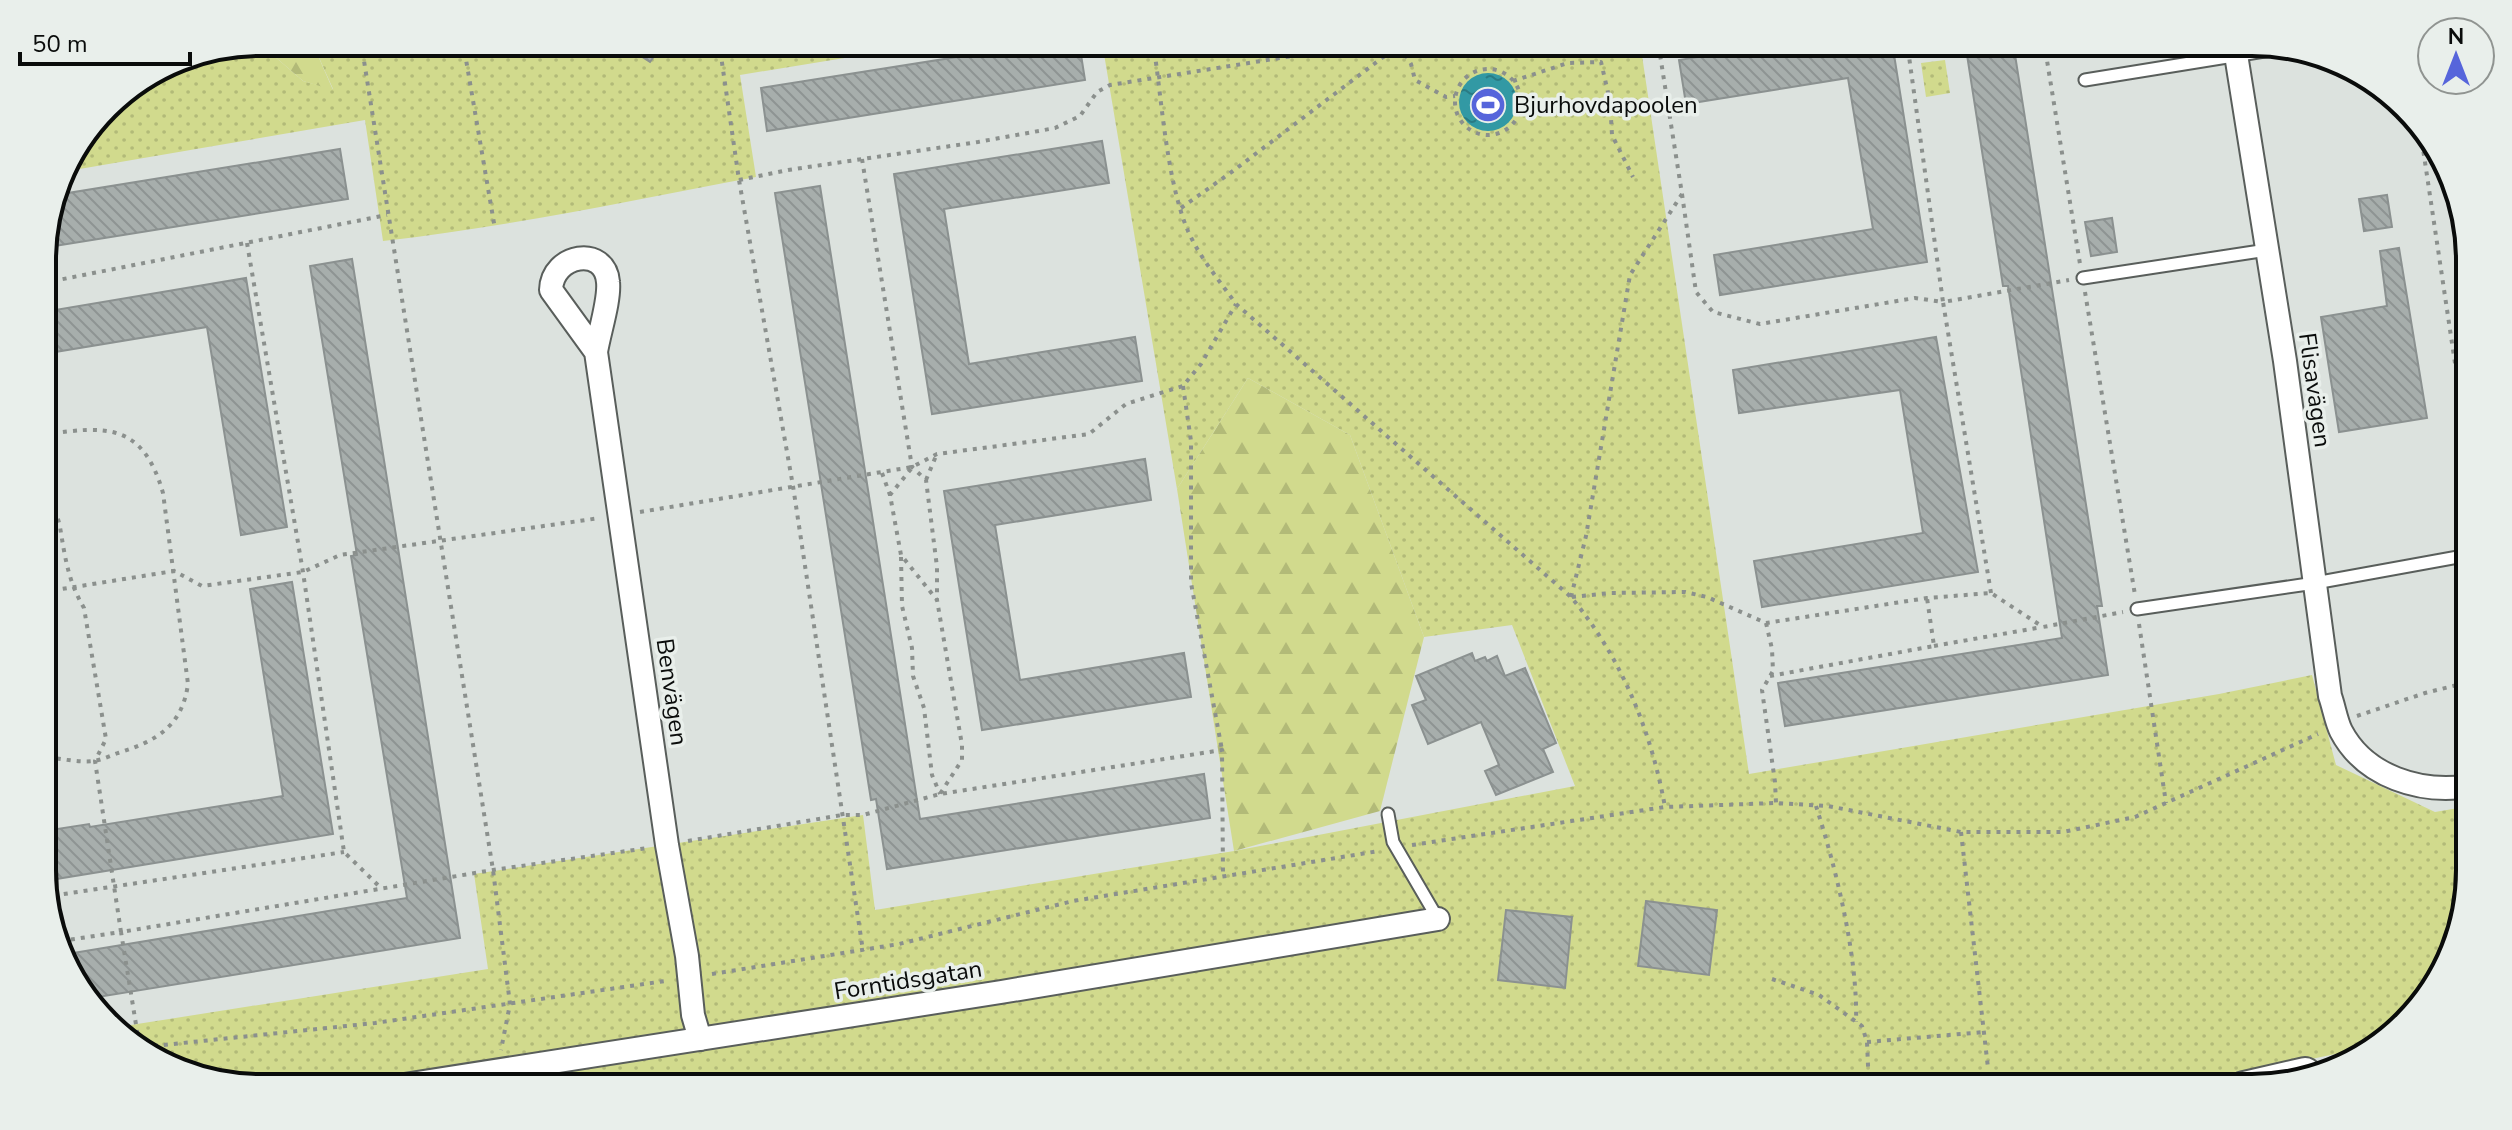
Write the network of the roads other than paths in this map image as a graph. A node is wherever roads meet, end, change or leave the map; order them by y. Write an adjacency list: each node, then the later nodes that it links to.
1 (2201, 56): 3 (lane)
2 (2236, 56): 4 (street, Flisavägen)
3 (2085, 80)
4 (2267, 250): 5 (lane); 8 (street, Flisavägen)
5 (2083, 278)
6 (596, 352): 13 (street, Benvägen)
7 (2456, 557): 8 (lane)
8 (2315, 583): 9 (lane); 10 (street, Flisavägen)
9 (2137, 609)
10 (2456, 786)
11 (1388, 814): 12 (lane)
12 (1438, 919): 13 (street, Forntidsgatan)
13 (700, 1039): 14 (street, Forntidsgatan)
14 (475, 1074)

